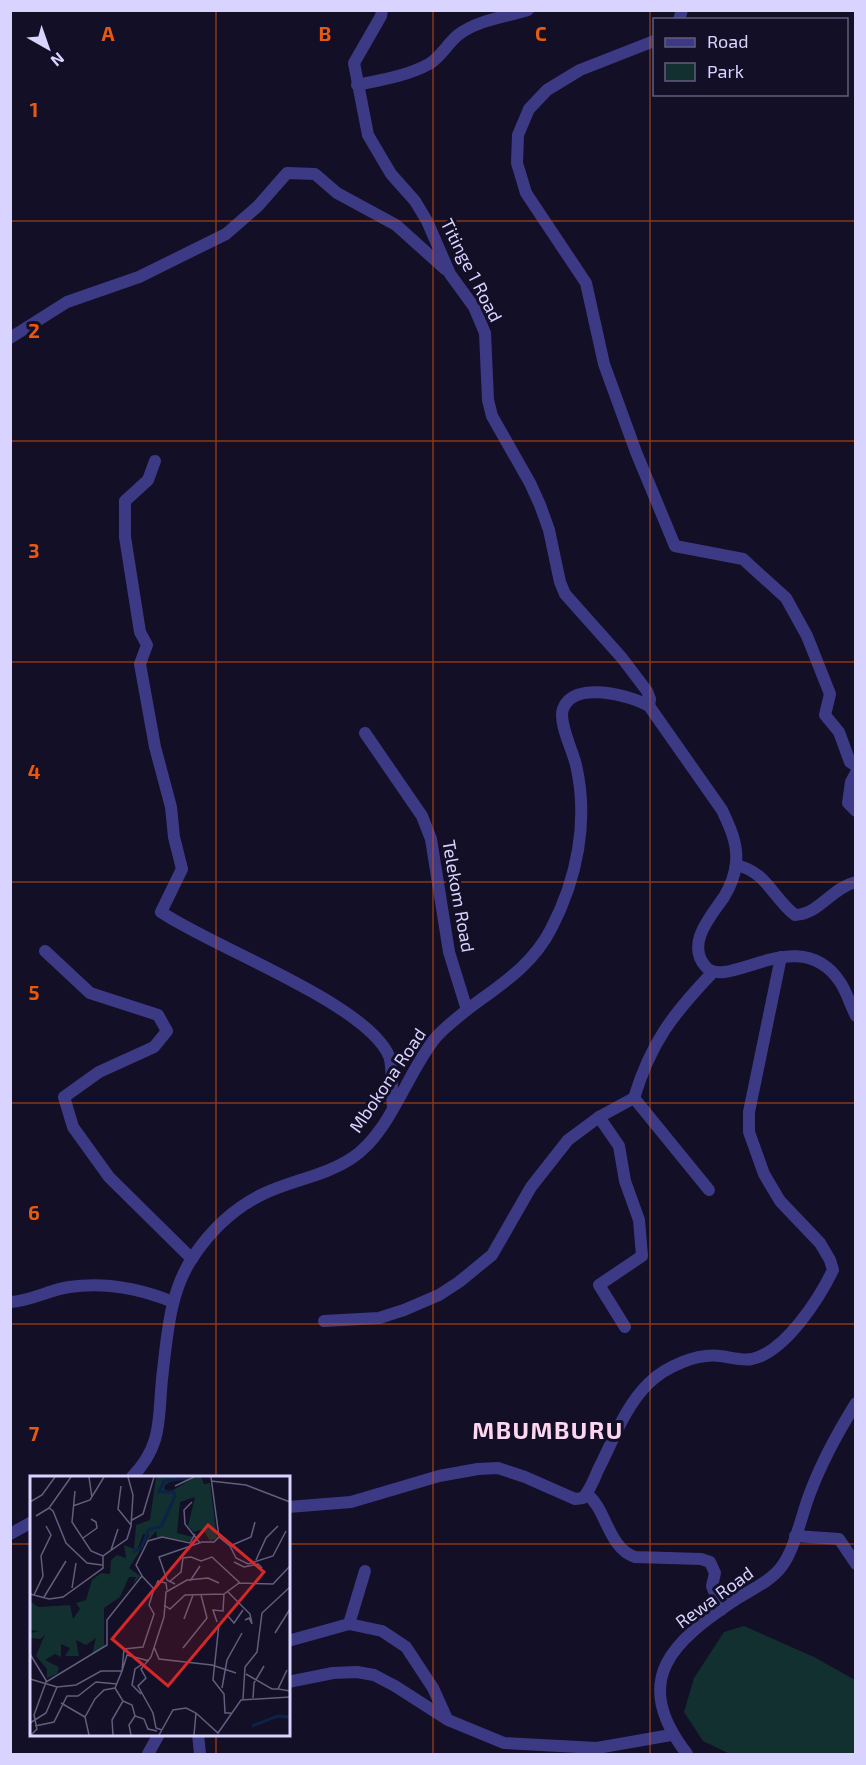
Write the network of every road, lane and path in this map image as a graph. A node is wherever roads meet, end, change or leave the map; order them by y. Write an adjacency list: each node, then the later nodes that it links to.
1 (528, 10): 4 (street)
2 (382, 12): 4 (street, Titinge 1 Road)
3 (653, 41): 10 (street)
4 (357, 85): 5 (street, Titinge 1 Road)
5 (450, 274): 6 (street); 8 (street, Titinge 1 Road)
6 (10, 338)
7 (155, 461): 21 (street)
8 (649, 706): 13 (street, Titinge 1 Road); 18 (street, Mbokona Road)
9 (365, 733): 18 (street, Telekom Road)
10 (855, 766)
11 (855, 773): 12 (street)
12 (855, 811)
13 (736, 865): 14 (street); 17 (street)
14 (855, 882)
15 (45, 951): 24 (street)
16 (781, 957): 17 (street); 19 (street); 31 (street)
17 (713, 972): 20 (street)
18 (467, 1010): 21 (street, Mbokona Road)
19 (855, 1016)
20 (634, 1098): 22 (street); 23 (street)
21 (393, 1107): 24 (street, Mbokona Road)
22 (599, 1117): 27 (street); 28 (street)
23 (709, 1190)
24 (192, 1259): 26 (street, Mbokona Road)
25 (10, 1302): 26 (street)
26 (173, 1302): 30 (street, Mbokona Road)
27 (324, 1321)
28 (625, 1327)
29 (855, 1403): 35 (street, Rewa Road)
30 (133, 1476)
31 (587, 1494): 32 (street); 38 (street)
32 (290, 1507)
33 (30, 1523): 34 (street)
34 (10, 1534)
35 (795, 1536): 36 (street); 38 (street, Rewa Road)
36 (855, 1564)
37 (365, 1571): 39 (street)
38 (721, 1610): 45 (street, Rewa Road)
39 (349, 1624): 40 (street); 42 (street)
40 (290, 1640)
41 (290, 1682): 42 (street)
42 (448, 1720): 46 (street)
43 (158, 1735): 47 (street)
44 (198, 1735): 48 (street)
45 (671, 1735): 46 (street); 50 (street, Rewa Road)
46 (504, 1743): 49 (street)
47 (148, 1755)
48 (200, 1755)
49 (496, 1755)
50 (687, 1755)

